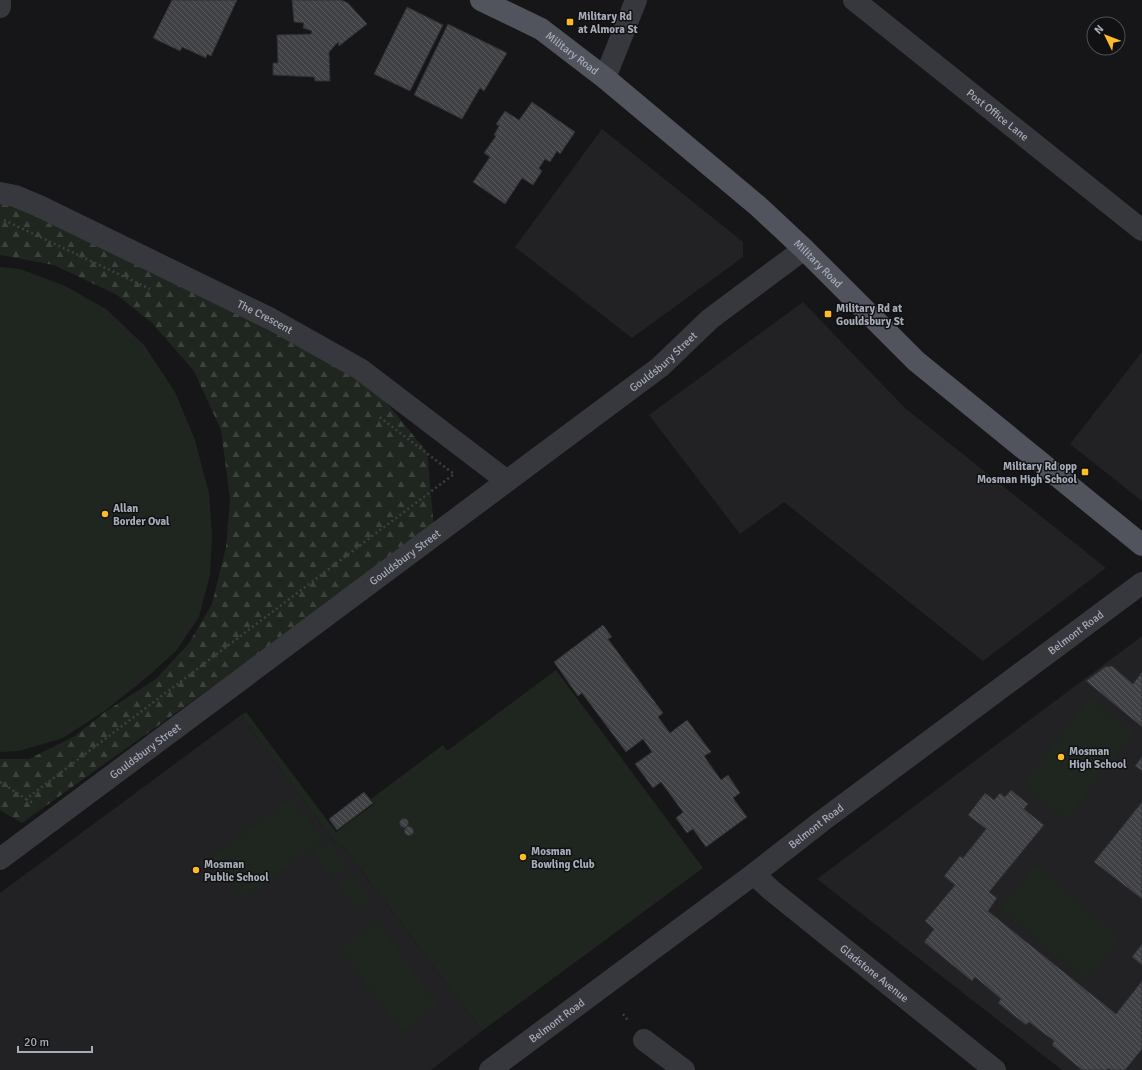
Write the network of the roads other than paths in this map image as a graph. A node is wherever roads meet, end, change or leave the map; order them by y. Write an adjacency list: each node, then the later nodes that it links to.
1 (0, 0): 5 (street)
2 (481, 0): 6 (main road, Military Road)
3 (636, 0): 6 (street)
4 (854, 0): 8 (street, Post Office Lane)
5 (0, 7)
6 (605, 78): 9 (main road, Military Road)
7 (0, 193): 10 (street, The Crescent)
8 (1142, 230)
9 (804, 249): 10 (street, Gouldsbury Street); 11 (main road, Military Road)
10 (507, 481): 13 (street, Gouldsbury Street)
11 (1142, 545)
12 (1142, 583): 14 (street, Belmont Road)
13 (0, 859)
14 (754, 874): 16 (street, Belmont Road); 18 (street, Gladstone Avenue)
15 (644, 1040): 17 (street)
16 (490, 1070)
17 (684, 1070)
18 (996, 1070)

